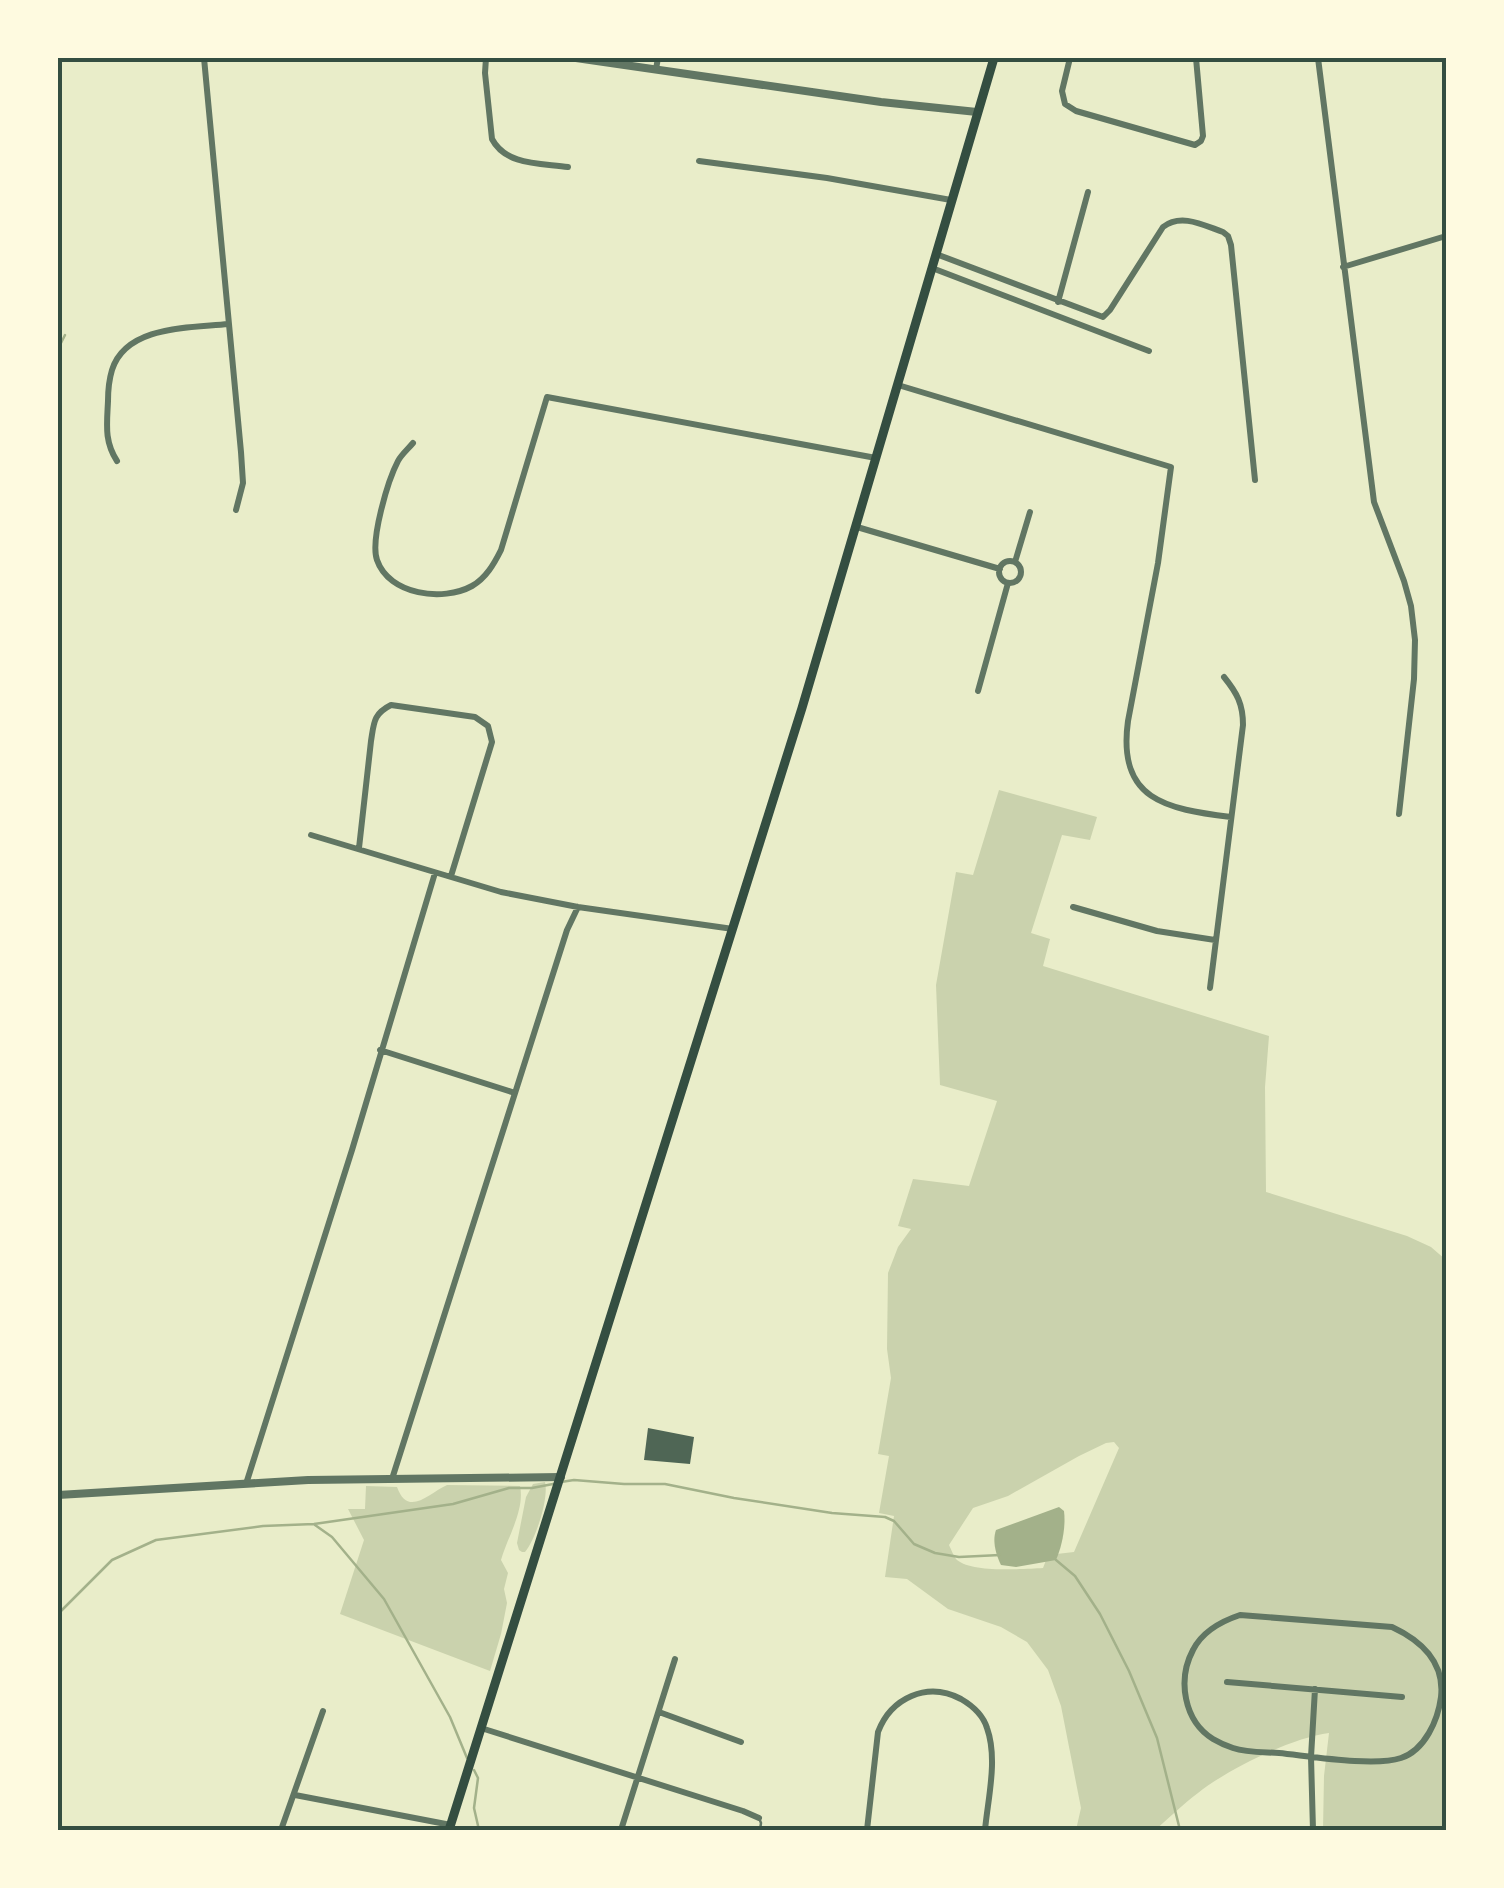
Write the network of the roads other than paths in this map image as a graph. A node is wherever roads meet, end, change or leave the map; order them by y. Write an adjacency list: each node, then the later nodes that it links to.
1 (204, 58): 20 (street)
2 (486, 58): 12 (street)
3 (576, 58): 9 (street)
4 (658, 58): 9 (street)
5 (994, 58): 10 (main road)
6 (1069, 58): 7 (street)
7 (1196, 58)
8 (1318, 58): 17 (street)
9 (656, 69): 10 (street)
10 (977, 112): 14 (main road)
11 (699, 161): 14 (street)
12 (568, 167)
13 (1088, 192): 19 (street)
14 (952, 200): 16 (main road)
15 (1446, 236): 17 (street)
16 (936, 254): 18 (main road); 19 (street)
17 (1343, 267): 35 (street)
18 (932, 268): 21 (street); 22 (main road)
19 (1058, 302): 26 (street)
20 (228, 324): 25 (street); 27 (street)
21 (1149, 351)
22 (898, 385): 24 (main road); 36 (street)
23 (413, 443): 24 (street)
24 (877, 458): 29 (main road)
25 (117, 460)
26 (1255, 480)
27 (236, 510)
28 (1030, 512): 30 (street)
29 (857, 526): 31 (street); 43 (main road)
30 (1015, 562): 31 (street); 32 (street)
31 (1000, 569): 32 (street)
32 (1008, 583): 34 (street)
33 (1224, 677): 36 (street)
34 (978, 691)
35 (1399, 814)
36 (1231, 817): 44 (street)
37 (312, 835): 38 (street)
38 (359, 848): 39 (street); 40 (street)
39 (435, 872): 40 (street); 46 (street)
40 (451, 876): 42 (street)
41 (1074, 906): 44 (street)
42 (578, 907): 43 (street); 47 (street)
43 (733, 929): 48 (main road)
44 (1216, 940): 45 (street)
45 (1210, 988)
46 (380, 1050): 47 (street); 50 (street)
47 (515, 1093): 49 (street)
48 (561, 1477): 49 (street); 58 (main road)
49 (392, 1479): 50 (street)
50 (246, 1484): 51 (street)
51 (58, 1495)
52 (675, 1659): 57 (street)
53 (1227, 1682): 54 (street)
54 (1314, 1689): 55 (street); 60 (street)
55 (1402, 1696)
56 (323, 1711): 62 (street)
57 (658, 1712): 59 (street); 61 (street)
58 (482, 1728): 61 (street); 64 (main road)
59 (740, 1742)
60 (1311, 1757): 60 (street); 70 (street)
61 (637, 1779): 63 (street); 66 (street)
62 (295, 1795): 64 (street); 65 (street)
63 (759, 1818): 67 (lane)
64 (450, 1828)
65 (281, 1830)
66 (621, 1830)
67 (760, 1830)
68 (867, 1830): 69 (street)
69 (984, 1830)
70 (1313, 1830)

